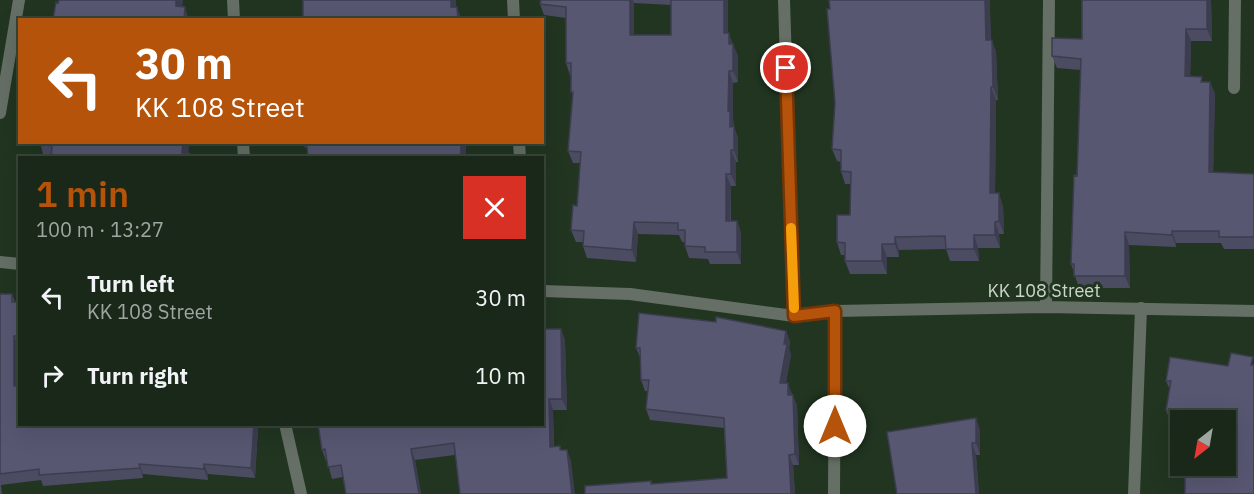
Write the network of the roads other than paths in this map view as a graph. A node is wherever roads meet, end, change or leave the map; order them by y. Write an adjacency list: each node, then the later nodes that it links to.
1 (19, 0): 10 (street)
2 (233, 0): 7 (street)
3 (513, 0): 8 (street)
4 (784, 0): 18 (street)
5 (1048, 0): 14 (street)
6 (1234, 0): 9 (street)
7 (234, 18)
8 (514, 18)
9 (1234, 88)
10 (0, 113)
11 (0, 262): 12 (street)
12 (18, 264)
13 (544, 291): 18 (street, KK 108 Street)
14 (1046, 307): 15 (street, KK 108 Street); 17 (street, KK 108 Street)
15 (1141, 308): 16 (street, KK 108 Street); 22 (street)
16 (1254, 310)
17 (835, 311): 18 (street, KK 108 Street); 21 (street)
18 (794, 316)
19 (285, 426): 20 (street)
20 (301, 494)
21 (834, 494)
22 (1134, 494)

